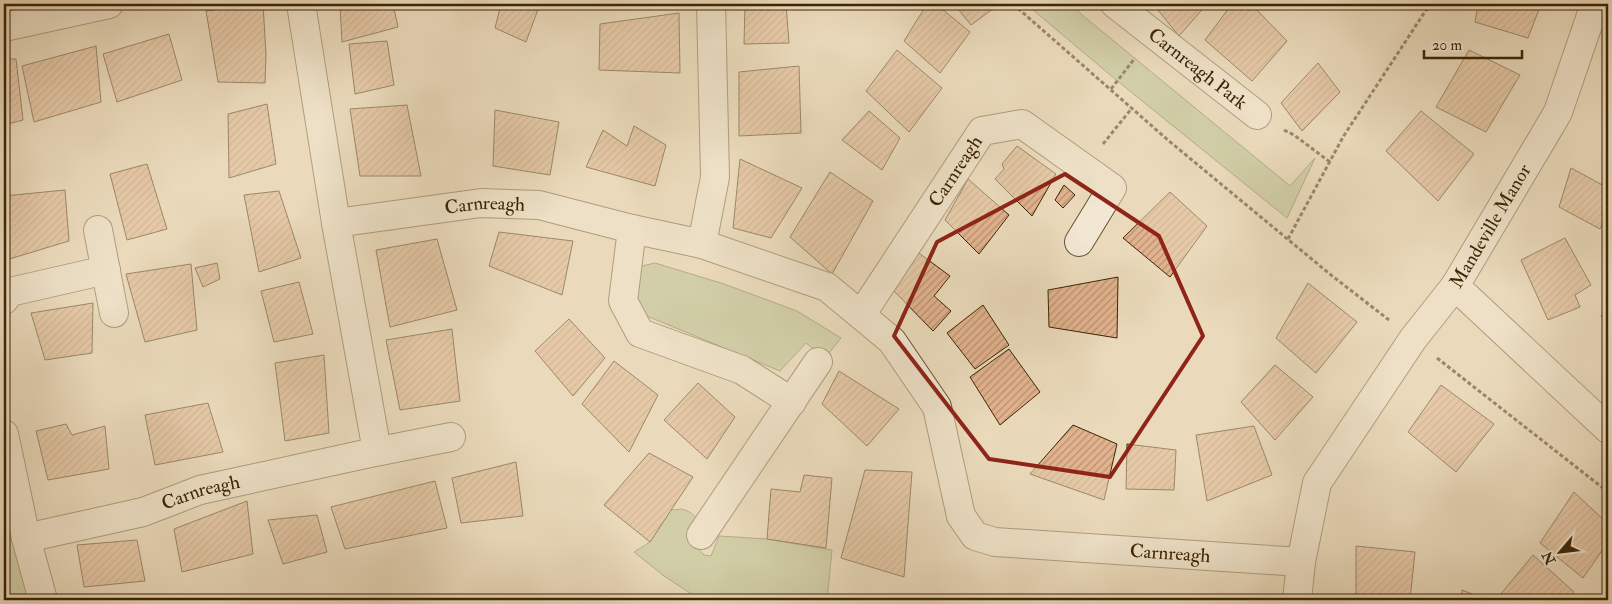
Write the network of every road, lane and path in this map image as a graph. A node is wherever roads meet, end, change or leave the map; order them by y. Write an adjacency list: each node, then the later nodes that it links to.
1 (109, 4): 8 (street)
2 (301, 4): 15 (street)
3 (711, 4): 20 (street)
4 (1012, 4): 10 (path)
5 (1115, 4): 9 (street, Carnreagh Park)
6 (1430, 4): 13 (path)
7 (1595, 4): 22 (street, Mandeville Manor)
8 (4, 27)
9 (1154, 34): 10 (path); 12 (street, Carnreagh Park)
10 (1111, 89): 11 (path)
11 (1132, 108): 14 (path); 18 (path)
12 (1257, 115): 13 (path)
13 (1330, 162): 18 (path)
14 (1084, 168): 19 (street, Carnreagh); 25 (street, Carnreagh)
15 (336, 223): 16 (street, Carnreagh); 32 (street)
16 (632, 229): 20 (street, Carnreagh); 28 (street)
17 (98, 230): 21 (street)
18 (1288, 239): 26 (path)
19 (1079, 242)
20 (702, 244): 25 (street, Carnreagh)
21 (106, 270): 23 (street); 24 (street)
22 (1455, 286): 26 (street); 29 (street, Mandeville Manor)
23 (4, 300)
24 (114, 313)
25 (861, 315): 36 (street, Carnreagh)
26 (1413, 338): 33 (path); 36 (street)
27 (818, 362): 28 (street)
28 (792, 402): 34 (street)
29 (1608, 429)
30 (4, 434): 35 (street)
31 (451, 437): 32 (street, Carnreagh)
32 (377, 451): 35 (street, Carnreagh)
33 (1608, 492)
34 (701, 535)
35 (26, 538): 37 (street)
36 (1301, 562): 38 (street)
37 (43, 600)
38 (1297, 600)

